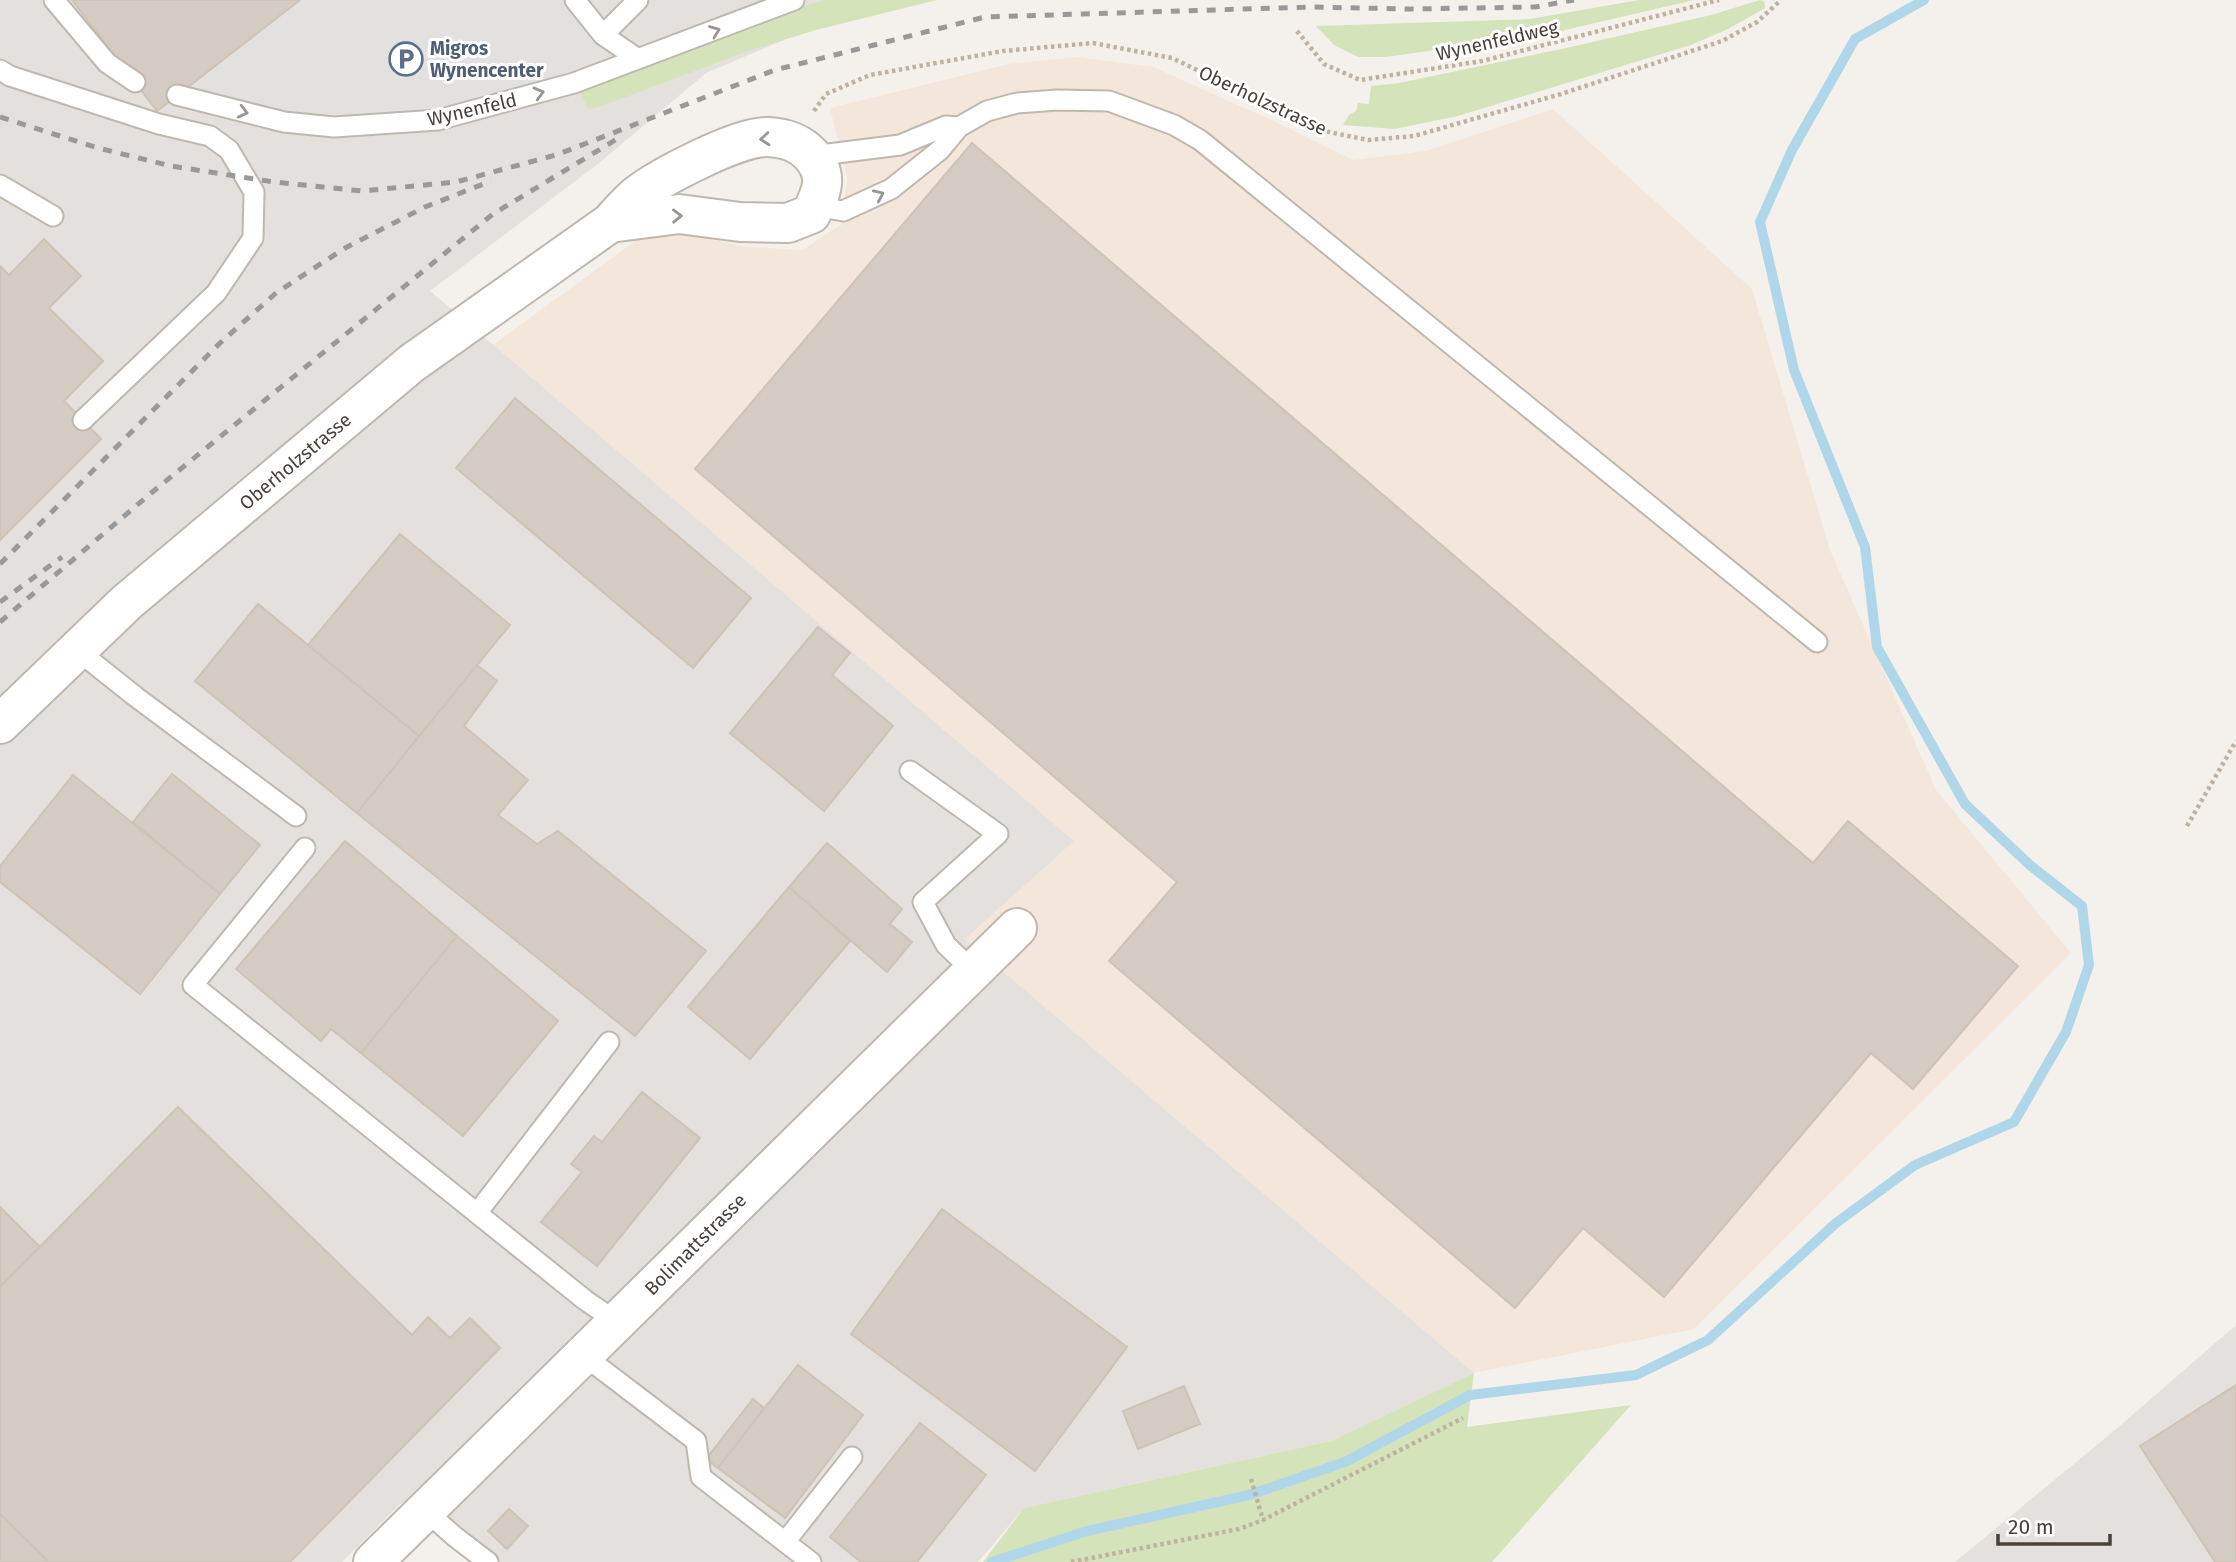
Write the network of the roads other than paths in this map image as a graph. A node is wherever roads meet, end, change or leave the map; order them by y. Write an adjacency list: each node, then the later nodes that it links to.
1 (54, 0): 8 (lane)
2 (575, 0): 5 (lane)
3 (638, 0): 5 (lane)
4 (794, 0): 6 (lane, Wynenfeld, one-way to 4)
5 (603, 35): 6 (lane)
6 (638, 59): 9 (lane, Wynenfeld, one-way to 6)
7 (0, 70): 16 (lane)
8 (135, 82)
9 (177, 95)
10 (959, 127): 11 (lane); 13 (lane, one-way to 10); 17 (lane)
11 (803, 148): 13 (street); 15 (street, Oberholzstrasse, one-way to 15)
12 (0, 185): 14 (lane)
13 (815, 206): 15 (street, Oberholzstrasse, one-way to 13)
14 (53, 216)
15 (610, 223): 18 (street, Oberholzstrasse)
16 (83, 420)
17 (1817, 642)
18 (77, 650): 19 (street, Oberholzstrasse); 21 (lane)
19 (0, 724)
20 (910, 771): 24 (lane)
21 (296, 816)
22 (305, 848): 26 (lane)
23 (1017, 928): 24 (street, Bolimattstrasse)
24 (973, 971): 27 (street, Bolimattstrasse)
25 (609, 1042): 26 (lane)
26 (477, 1213): 27 (lane)
27 (617, 1322): 28 (street, Bolimattstrasse)
28 (583, 1355): 30 (street, Bolimattstrasse); 31 (lane)
29 (852, 1457): 31 (lane)
30 (425, 1510): 32 (street, Bolimattstrasse); 33 (lane)
31 (785, 1542): 34 (lane)
32 (373, 1562)
33 (488, 1562)
34 (811, 1562)

